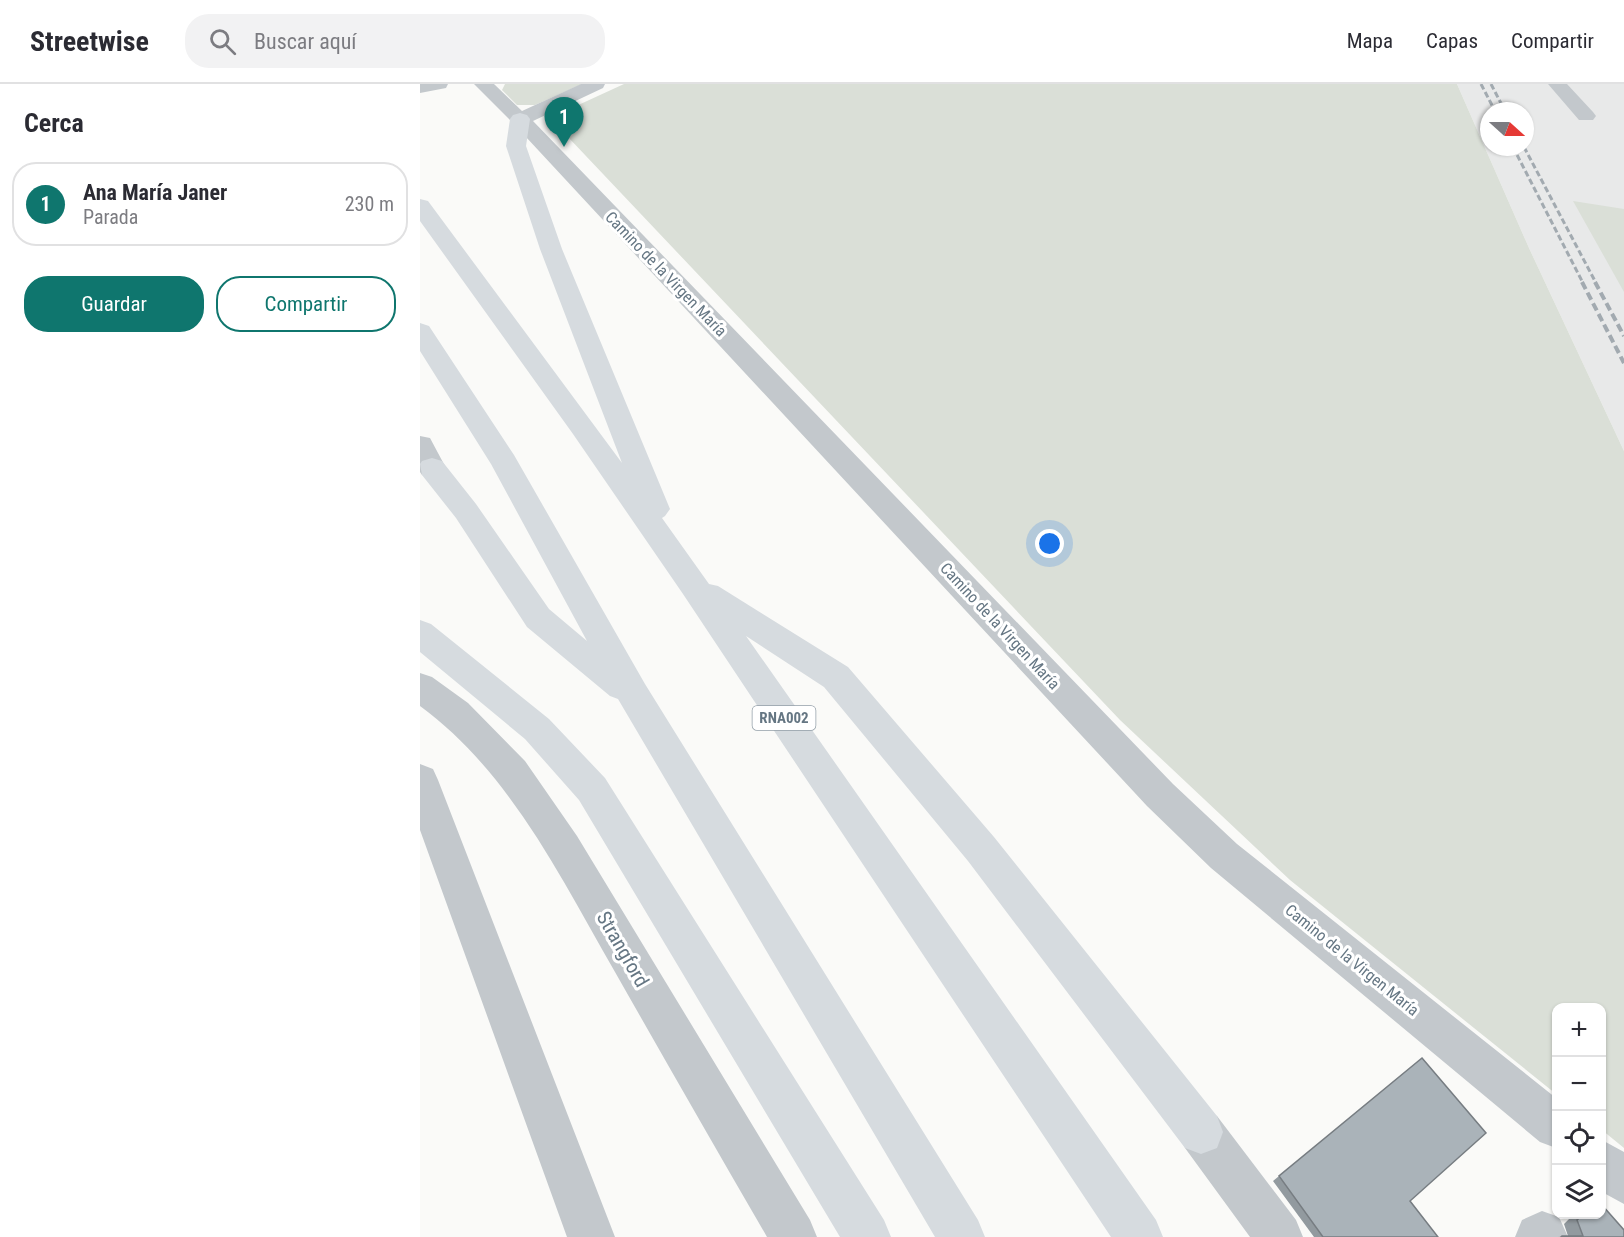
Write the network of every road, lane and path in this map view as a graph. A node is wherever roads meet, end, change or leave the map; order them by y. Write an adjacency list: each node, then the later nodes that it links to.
1 (439, 84): 5 (street)
2 (483, 84): 7 (street, Camino de la Virgen María)
3 (596, 84): 7 (street)
4 (1557, 84): 6 (street)
5 (420, 87)
6 (1586, 116)
7 (520, 119): 11 (highway); 16 (street, Camino de la Virgen María)
8 (420, 206): 11 (highway, RNA002)
9 (420, 331): 14 (highway)
10 (426, 456): 14 (highway)
11 (685, 573): 17 (highway); 24 (highway, RNA002)
12 (420, 633): 22 (highway)
13 (420, 687): 21 (street, Strangford)
14 (633, 694): 23 (highway)
15 (420, 780): 20 (street)
16 (1552, 1122)
17 (1201, 1132): 25 (street)
18 (1604, 1165): 19 (street)
19 (1624, 1181)
20 (591, 1237)
21 (793, 1237)
22 (867, 1237)
23 (961, 1237)
24 (1139, 1237)
25 (1279, 1237)
26 (1539, 1237): 27 (street)
27 (1544, 1237)

